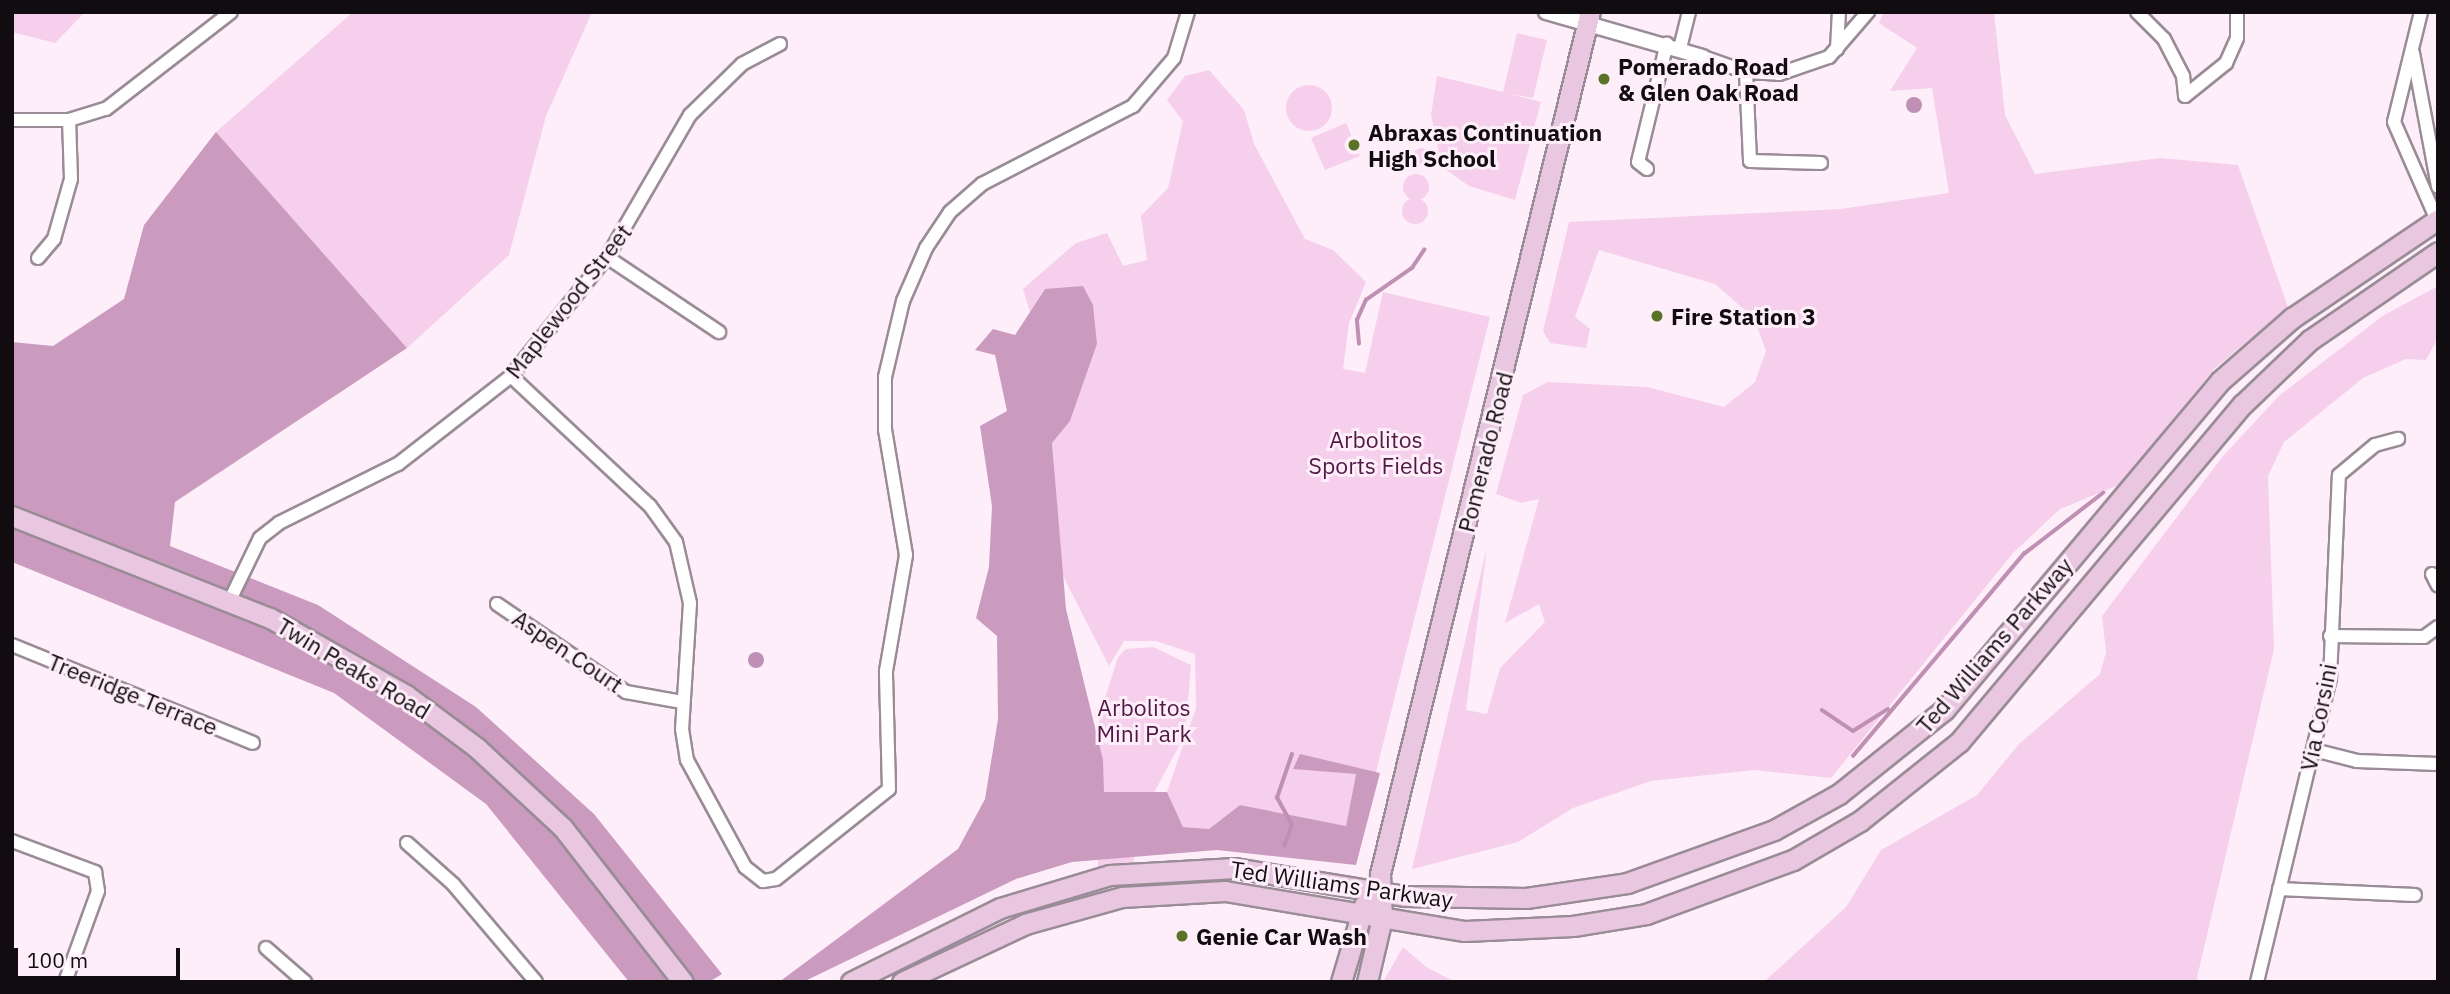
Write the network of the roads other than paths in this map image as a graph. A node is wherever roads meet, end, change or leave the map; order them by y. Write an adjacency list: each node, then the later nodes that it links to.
1 (231, 12): 20 (street)
2 (1188, 12): 37 (street)
3 (1546, 12): 10 (street)
4 (1689, 12): 12 (street)
5 (1839, 12): 13 (street)
6 (1868, 12): 13 (street)
7 (2137, 12): 8 (street)
8 (2237, 12)
9 (2421, 12): 14 (street)
10 (1589, 17): 12 (street); 44 (main road, Pomerado Road)
11 (780, 44): 26 (street, Maplewood Street)
12 (1674, 45): 15 (street); 22 (street)
13 (1837, 49): 16 (street)
14 (2413, 53): 17 (street); 18 (street)
15 (1703, 57): 16 (street)
16 (1746, 72): 21 (street)
17 (2419, 101): 18 (street); 23 (street)
18 (2399, 102): 24 (street)
19 (12, 120): 20 (street)
20 (69, 120): 27 (street)
21 (1821, 163)
22 (1647, 169)
23 (2438, 187)
24 (2437, 219): 44 (main road, Ted Williams Parkway)
25 (2438, 252): 47 (main road, Ted Williams Parkway)
26 (607, 257): 28 (street); 29 (street, Maplewood Street)
27 (38, 258)
28 (719, 332)
29 (511, 376): 32 (street, Maplewood Street); 37 (street)
30 (2398, 439): 35 (street, Via Corsini)
31 (12, 516): 32 (main road, Twin Peaks Road)
32 (229, 602): 52 (main road, Twin Peaks Road)
33 (497, 604): 37 (street, Aspen Court)
34 (2438, 627): 35 (street)
35 (2330, 636): 39 (street, Via Corsini)
36 (12, 645): 38 (street, Treeridge Terrace)
37 (682, 702)
38 (253, 743)
39 (2314, 750): 40 (street); 43 (street, Via Corsini)
40 (2438, 764)
41 (12, 841): 49 (street)
42 (407, 844): 51 (street)
43 (2279, 889): 45 (street); 57 (street, Via Corsini)
44 (1376, 891): 46 (main road, Pomerado Road); 47 (main road, Pomerado Road); 53 (main road, Ted Williams Parkway)
45 (2414, 895)
46 (1357, 913): 47 (main road, Ted Williams Parkway); 54 (main road, Ted Williams Parkway); 55 (main road, Pomerado Road)
47 (1382, 918): 56 (main road, Pomerado Road)
48 (266, 948): 50 (street)
49 (65, 982)
50 (305, 982)
51 (536, 982)
52 (683, 982)
53 (851, 982)
54 (902, 982)
55 (1341, 982)
56 (1367, 982)
57 (2257, 982)

